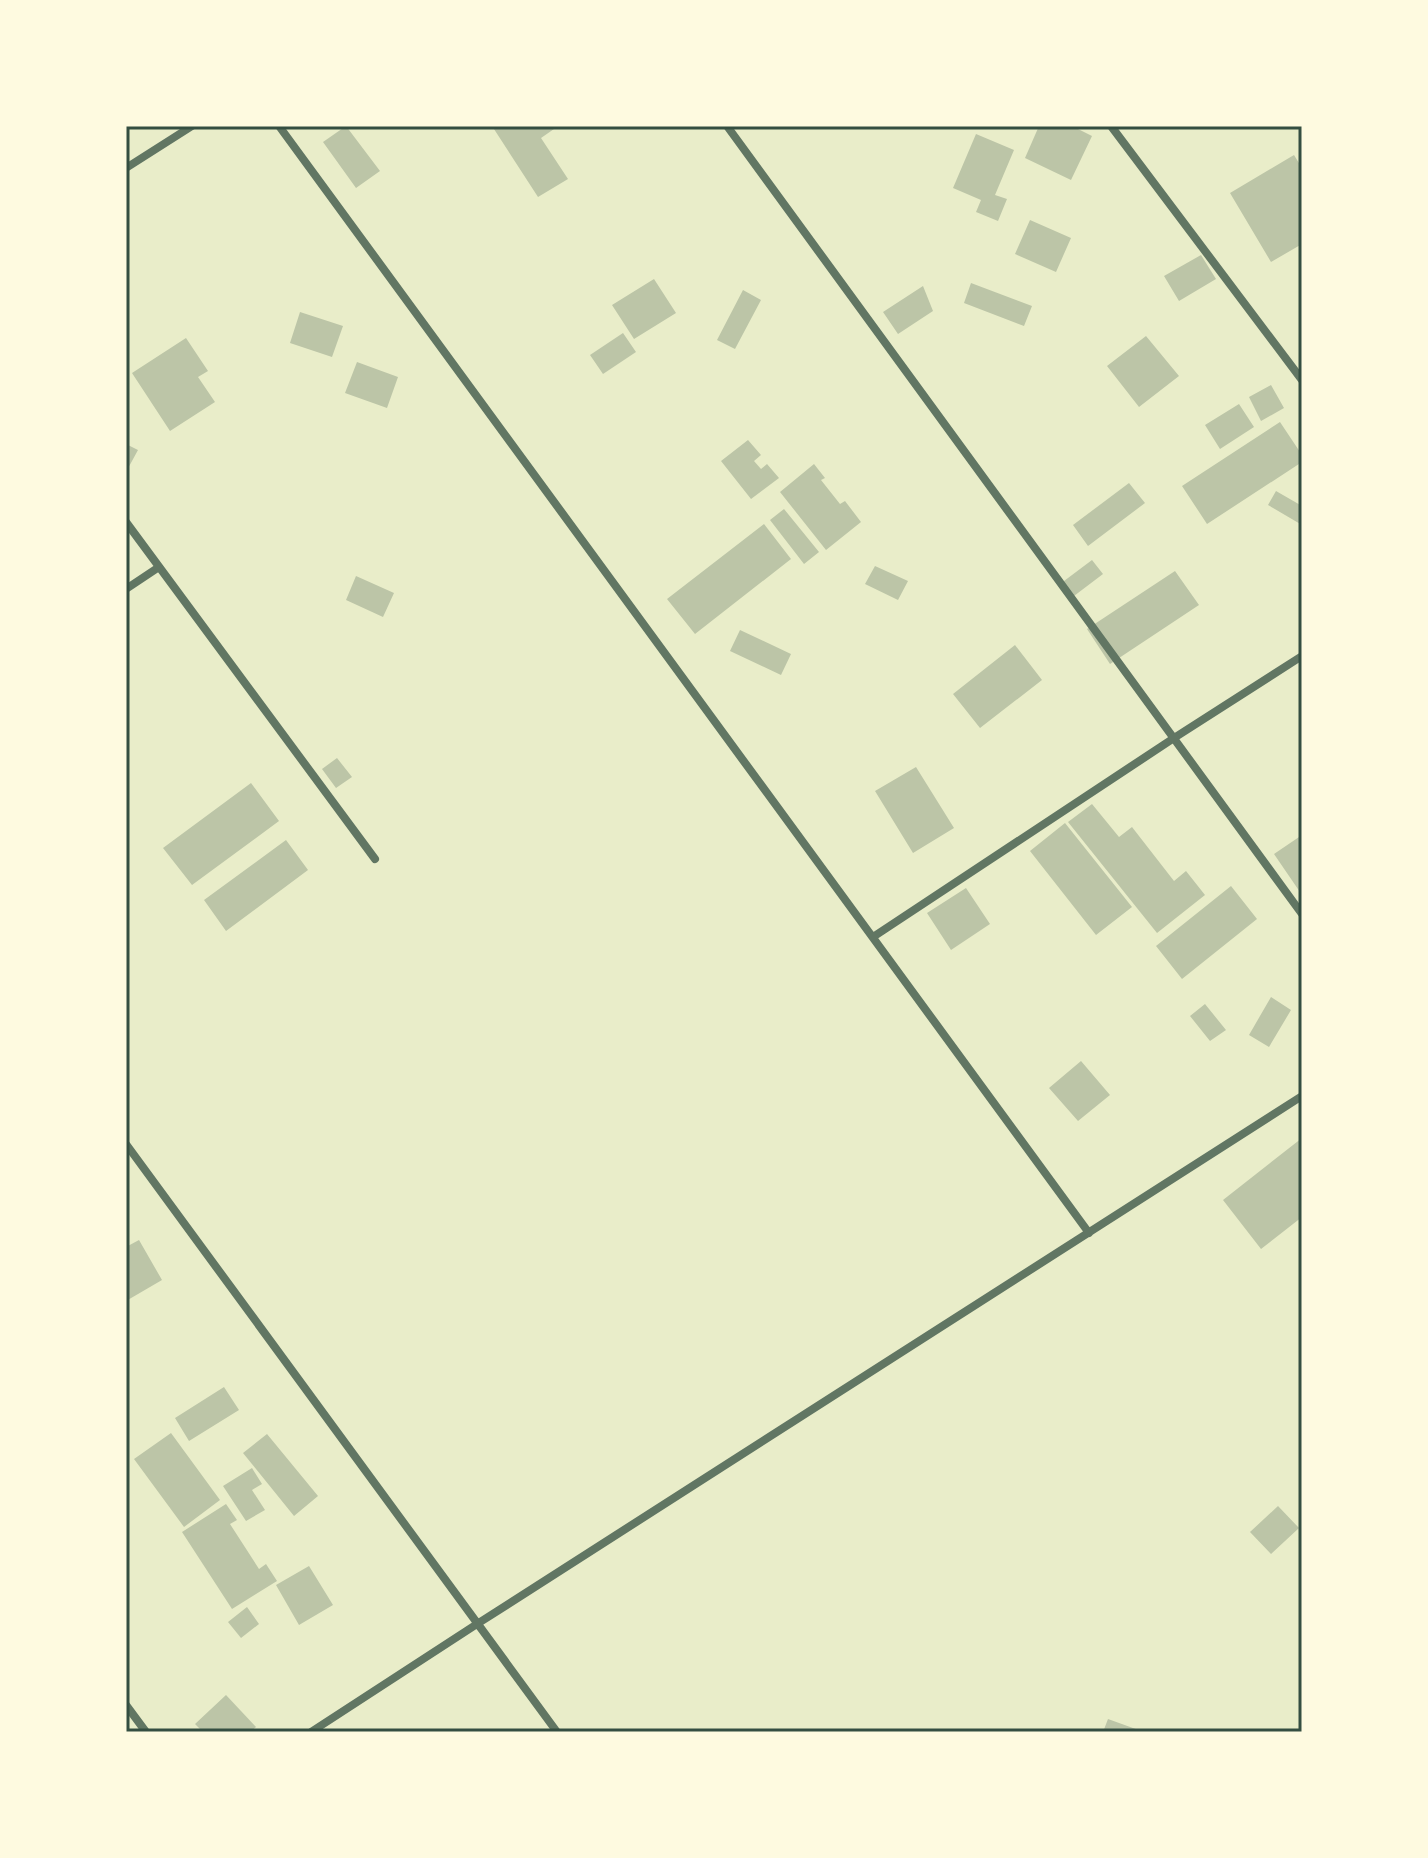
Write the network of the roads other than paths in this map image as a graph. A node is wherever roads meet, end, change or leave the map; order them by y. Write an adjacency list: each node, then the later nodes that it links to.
1 (192, 126): 5 (street)
2 (279, 126): 14 (street)
3 (727, 126): 11 (street)
4 (1111, 126): 6 (street)
5 (126, 168)
6 (1302, 380)
7 (126, 522): 8 (street)
8 (159, 567): 9 (street); 12 (street)
9 (126, 589)
10 (1302, 656): 11 (street)
11 (1174, 738): 13 (street); 14 (street)
12 (375, 859)
13 (1302, 914)
14 (873, 937): 17 (street)
15 (1302, 1096): 17 (street)
16 (126, 1144): 18 (street)
17 (1089, 1233): 18 (street)
18 (477, 1624): 21 (street); 22 (street)
19 (126, 1705): 20 (street)
20 (146, 1732)
21 (311, 1732)
22 (557, 1732)

